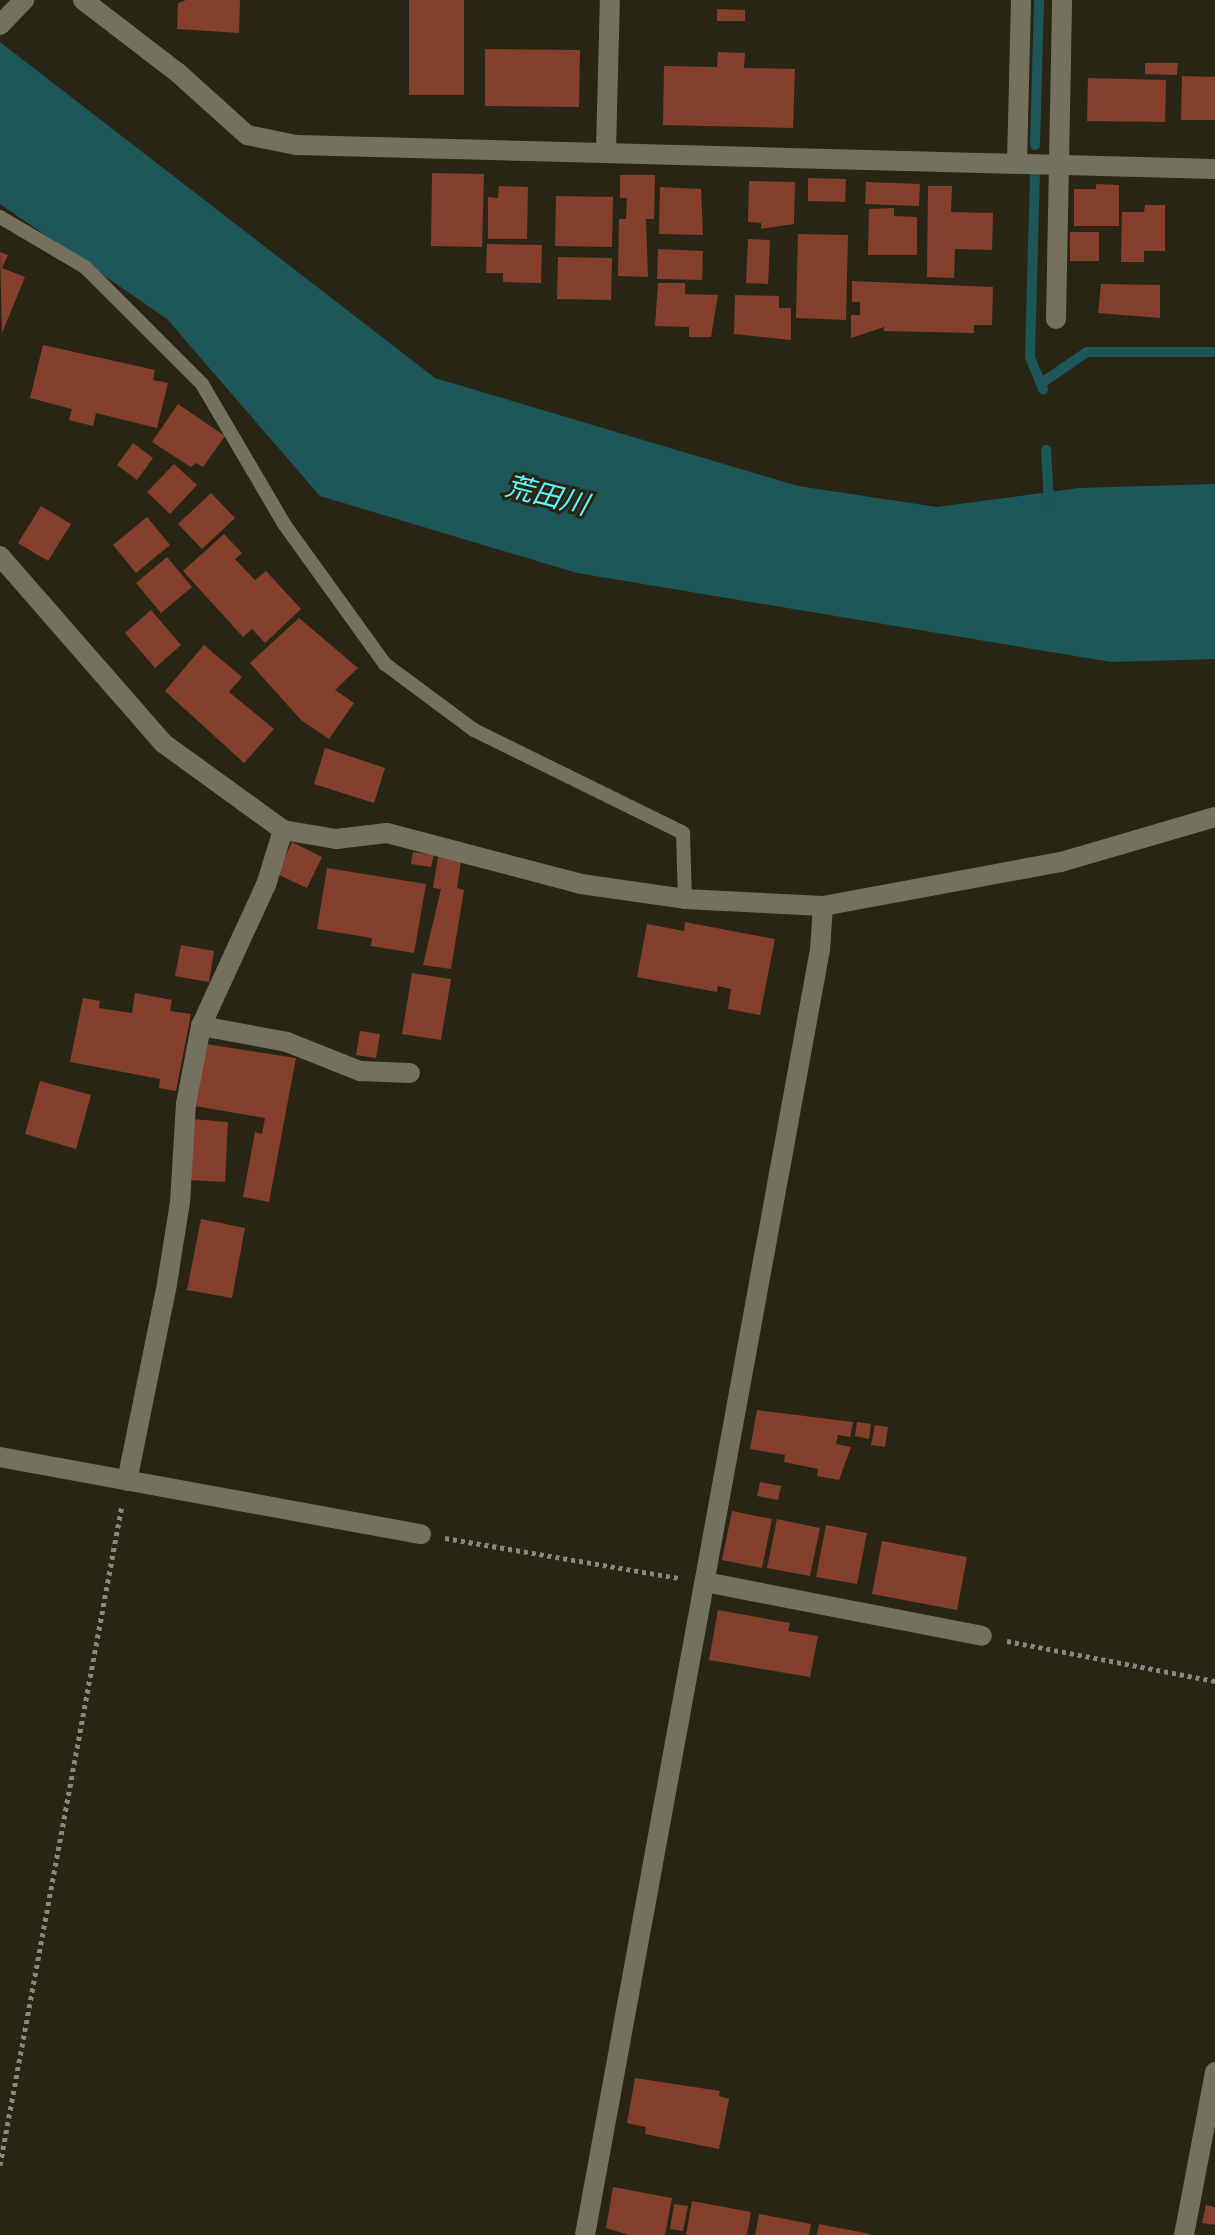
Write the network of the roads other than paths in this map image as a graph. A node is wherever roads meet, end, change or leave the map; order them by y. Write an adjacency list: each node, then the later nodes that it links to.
1 (24, 0): 6 (street)
2 (83, 0): 7 (street)
3 (610, 0): 7 (street)
4 (1021, 0): 8 (street)
5 (1062, 0): 9 (street)
6 (0, 25)
7 (606, 149): 8 (street)
8 (1017, 163): 9 (street)
9 (1060, 164): 10 (street); 12 (street)
10 (1215, 169)
11 (0, 217): 16 (lane)
12 (1056, 319)
13 (0, 556): 15 (street)
14 (1215, 817): 17 (street)
15 (283, 830): 16 (street); 18 (street)
16 (685, 899): 17 (street)
17 (823, 906): 23 (street)
18 (201, 1026): 19 (street); 21 (street)
19 (410, 1073)
20 (0, 1457): 21 (street)
21 (127, 1481): 22 (street)
22 (421, 1534)
23 (705, 1582): 24 (street); 26 (street)
24 (982, 1636)
25 (1215, 2072): 27 (street)
26 (585, 2235)
27 (1184, 2235)

